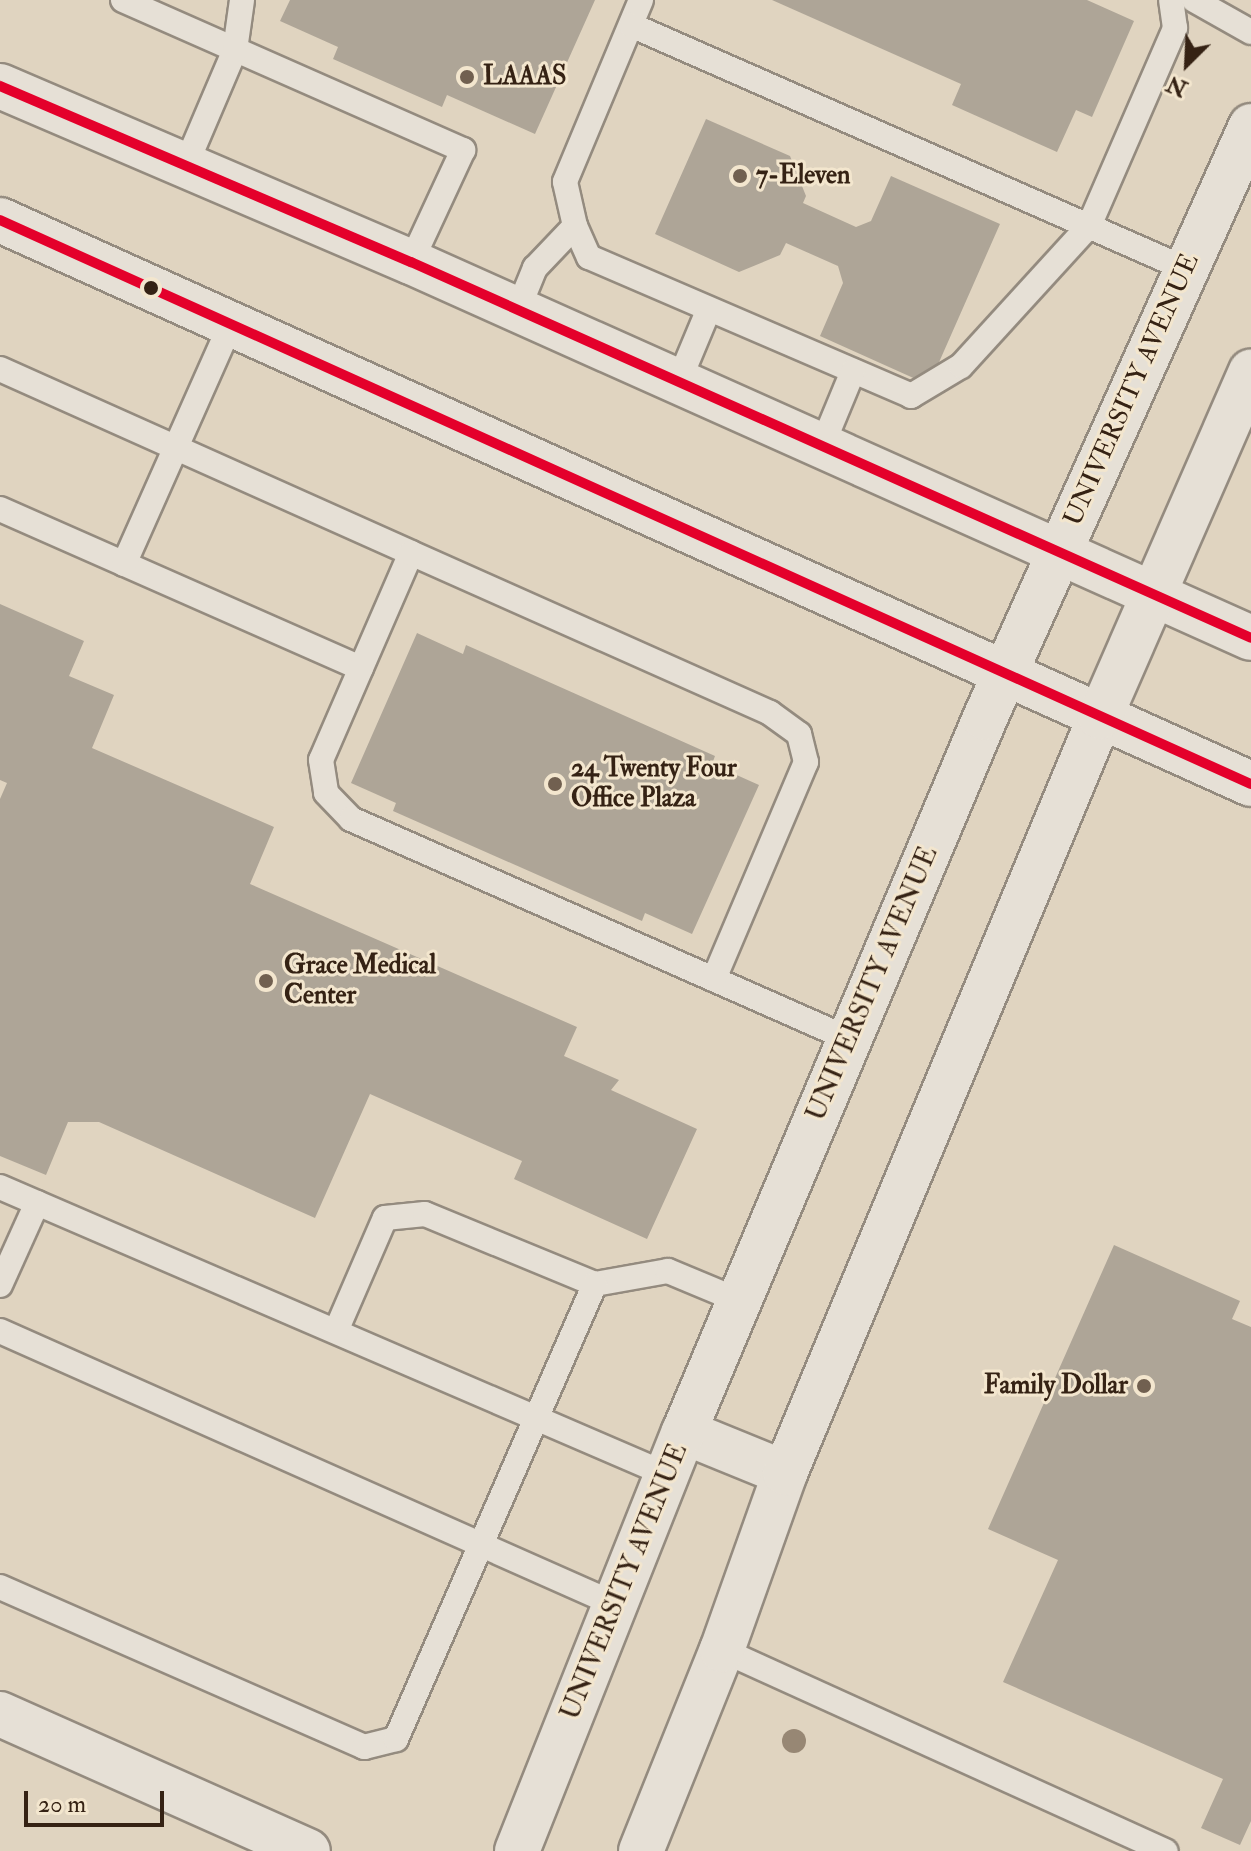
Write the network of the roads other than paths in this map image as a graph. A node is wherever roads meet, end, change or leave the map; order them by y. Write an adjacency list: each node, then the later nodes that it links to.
1 (123, 0): 8 (lane)
2 (242, 0): 8 (lane)
3 (641, 0): 6 (lane)
4 (1171, 0): 14 (lane)
5 (1194, 0): 7 (lane)
6 (631, 25): 13 (lane); 14 (lane)
7 (1251, 32)
8 (235, 50): 11 (lane); 15 (lane)
9 (0, 86): 11 (main road)
10 (1251, 126): 16 (main road, UNIVERSITY AVENUE)
11 (185, 167): 15 (main road)
12 (0, 220): 19 (main road)
13 (575, 226): 17 (lane); 18 (lane)
14 (1089, 226): 16 (lane); 21 (lane)
15 (411, 262): 18 (main road)
16 (1186, 269): 27 (main road, UNIVERSITY AVENUE)
17 (709, 309): 21 (lane); 23 (lane)
18 (517, 312): 23 (main road)
19 (231, 324): 25 (lane); 33 (main road)
20 (0, 369): 25 (lane)
21 (853, 371): 24 (lane)
22 (1251, 372): 30 (main road)
23 (678, 383): 24 (main road)
24 (822, 446): 27 (main road)
25 (176, 447): 28 (lane); 29 (lane)
26 (0, 509): 29 (lane)
27 (1059, 551): 30 (main road); 33 (main road, UNIVERSITY AVENUE)
28 (411, 553): 32 (lane); 36 (lane)
29 (124, 564): 32 (lane)
30 (1155, 595): 31 (main road); 34 (main road)
31 (1251, 638)
32 (361, 668): 36 (lane)
33 (1007, 674): 34 (main road); 37 (main road, UNIVERSITY AVENUE)
34 (1100, 717): 35 (main road); 47 (main road)
35 (1251, 784)
36 (714, 979): 37 (lane)
37 (849, 1039): 42 (main road, UNIVERSITY AVENUE)
38 (0, 1187): 39 (lane)
39 (37, 1203): 41 (lane); 44 (lane)
40 (595, 1284): 42 (lane); 44 (lane); 45 (lane)
41 (0, 1285)
42 (740, 1301): 46 (main road, UNIVERSITY AVENUE)
43 (0, 1331): 49 (lane)
44 (336, 1331): 45 (lane)
45 (539, 1417): 48 (lane); 49 (lane)
46 (684, 1432): 47 (main road); 48 (main road, UNIVERSITY AVENUE)
47 (785, 1473): 52 (main road)
48 (668, 1475): 51 (main road, UNIVERSITY AVENUE)
49 (484, 1546): 50 (lane); 51 (lane)
50 (0, 1587)
51 (617, 1605): 55 (main road, UNIVERSITY AVENUE)
52 (722, 1650): 56 (main road); 57 (lane)
53 (0, 1714): 54 (main road)
54 (308, 1851)
55 (517, 1851)
56 (641, 1851)
57 (1166, 1851)

